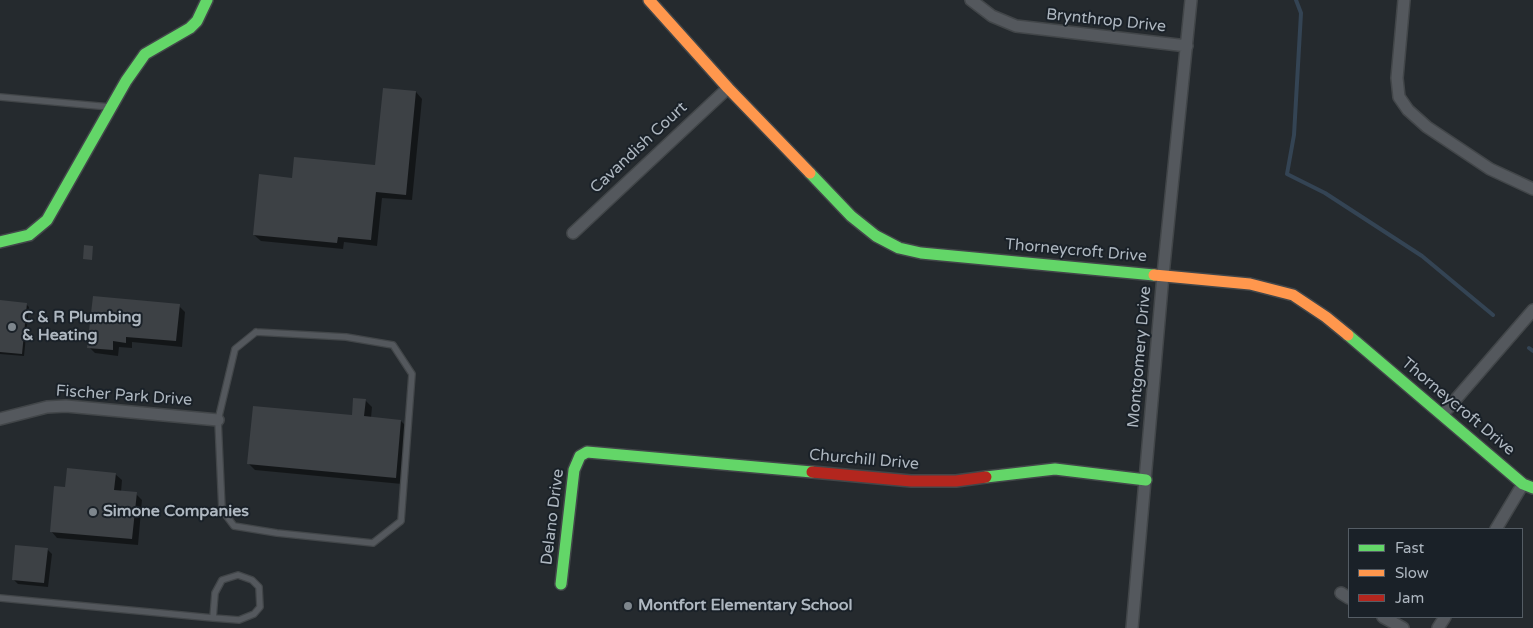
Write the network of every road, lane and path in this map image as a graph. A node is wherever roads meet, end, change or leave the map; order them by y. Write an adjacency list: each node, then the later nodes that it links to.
1 (207, 0): 9 (street)
2 (649, 0): 7 (street, Thorneycroft Drive)
3 (971, 0): 6 (street, Brynthrop Drive)
4 (1191, 0): 6 (street, Montgomery Drive)
5 (1404, 0): 10 (street)
6 (1186, 46): 13 (street, Montgomery Drive)
7 (728, 88): 11 (street, Cavandish Court); 13 (street, Thorneycroft Drive)
8 (0, 97): 9 (lane)
9 (111, 107): 12 (street)
10 (1533, 189)
11 (573, 233)
12 (0, 242)
13 (1163, 275): 15 (street, Thorneycroft Drive); 19 (street, Montgomery Drive)
14 (1533, 310): 15 (street)
15 (1443, 414): 20 (street, Thorneycroft Drive)
16 (0, 419): 17 (street, Fischer Park Drive)
17 (218, 420): 17 (lane)
18 (580, 456): 19 (street, Churchill Drive); 22 (street, Delano Drive)
19 (1146, 480): 26 (street, Montgomery Drive)
20 (1528, 486): 21 (street)
21 (1497, 528)
22 (561, 584)
23 (0, 598): 24 (lane)
24 (213, 618): 24 (lane)
25 (1385, 618): 27 (street)
26 (1132, 628)
27 (1403, 628)

